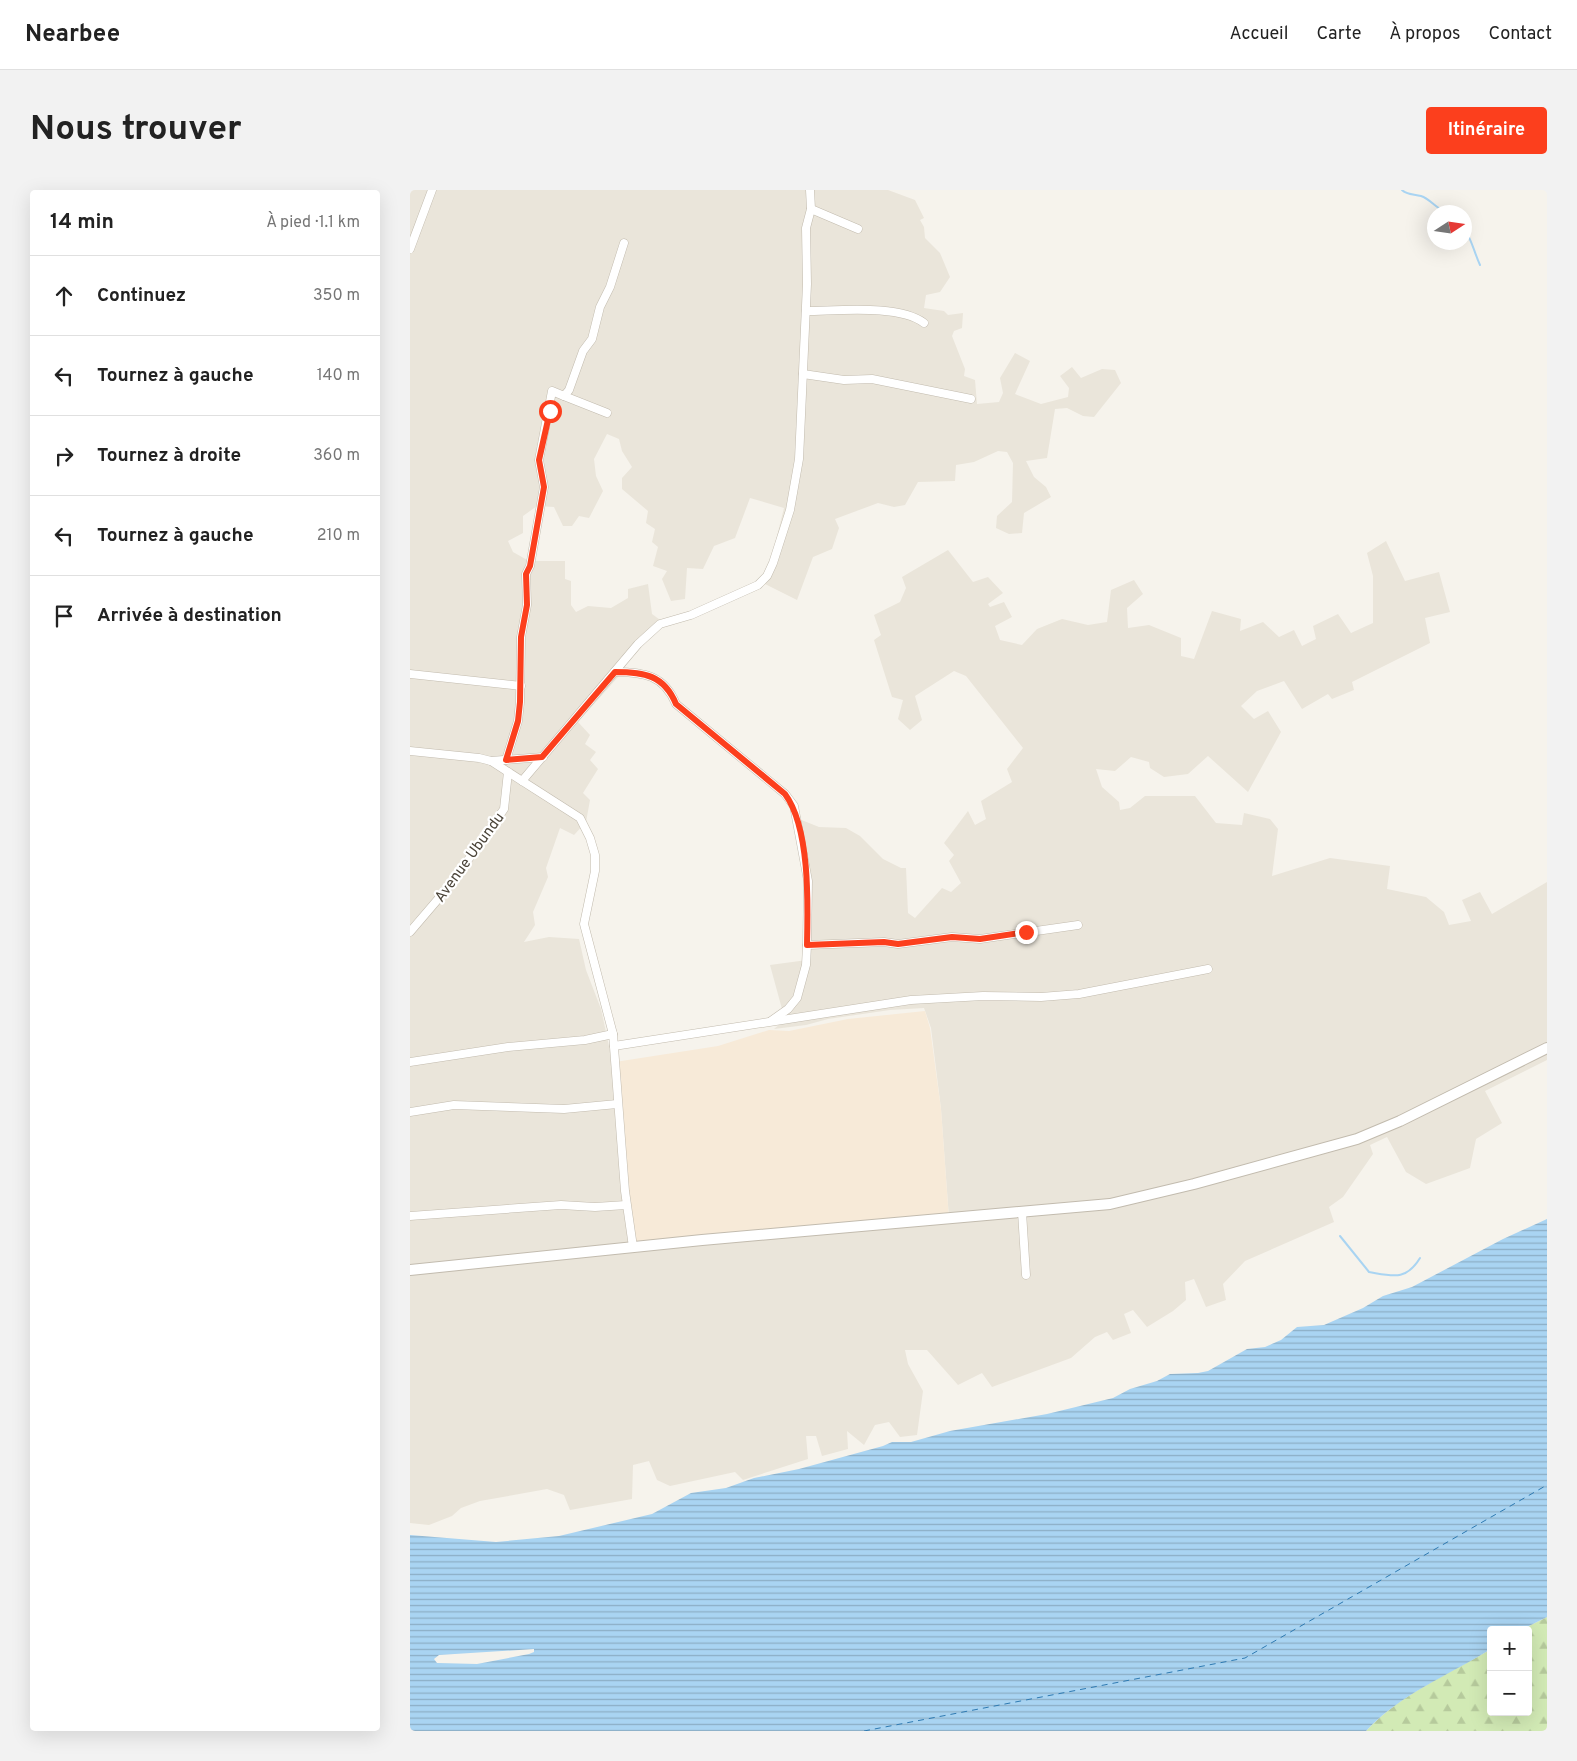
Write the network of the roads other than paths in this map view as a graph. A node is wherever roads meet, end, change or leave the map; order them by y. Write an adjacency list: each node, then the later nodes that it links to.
1 (432, 190): 6 (street)
2 (810, 190): 3 (street)
3 (811, 209): 4 (street); 7 (street)
4 (858, 229)
5 (624, 242): 10 (street)
6 (410, 249)
7 (806, 310): 8 (street); 9 (street)
8 (924, 322)
9 (803, 374): 11 (street); 13 (street)
10 (564, 396): 12 (street); 15 (street)
11 (972, 399)
12 (607, 413)
13 (615, 672): 17 (street); 24 (street)
14 (410, 674): 15 (street)
15 (521, 686): 18 (street)
16 (410, 752): 19 (street)
17 (542, 757): 18 (street); 21 (street)
18 (506, 760): 19 (street)
19 (491, 761): 20 (street)
20 (508, 772): 21 (street); 23 (street, Avenue Ubundu)
21 (522, 781): 27 (street)
22 (1078, 925): 24 (street)
23 (410, 932)
24 (807, 945): 26 (street)
25 (1208, 969): 26 (street)
26 (768, 1023): 28 (street)
27 (612, 1034): 28 (street); 30 (street)
28 (614, 1046): 31 (street)
29 (1547, 1048): 34 (street)
30 (410, 1062)
31 (617, 1104): 32 (street); 33 (street)
32 (410, 1112)
33 (626, 1205): 35 (street); 36 (street)
34 (1022, 1212): 36 (street); 38 (street)
35 (410, 1216)
36 (633, 1247): 37 (street)
37 (410, 1270)
38 (1026, 1275)

